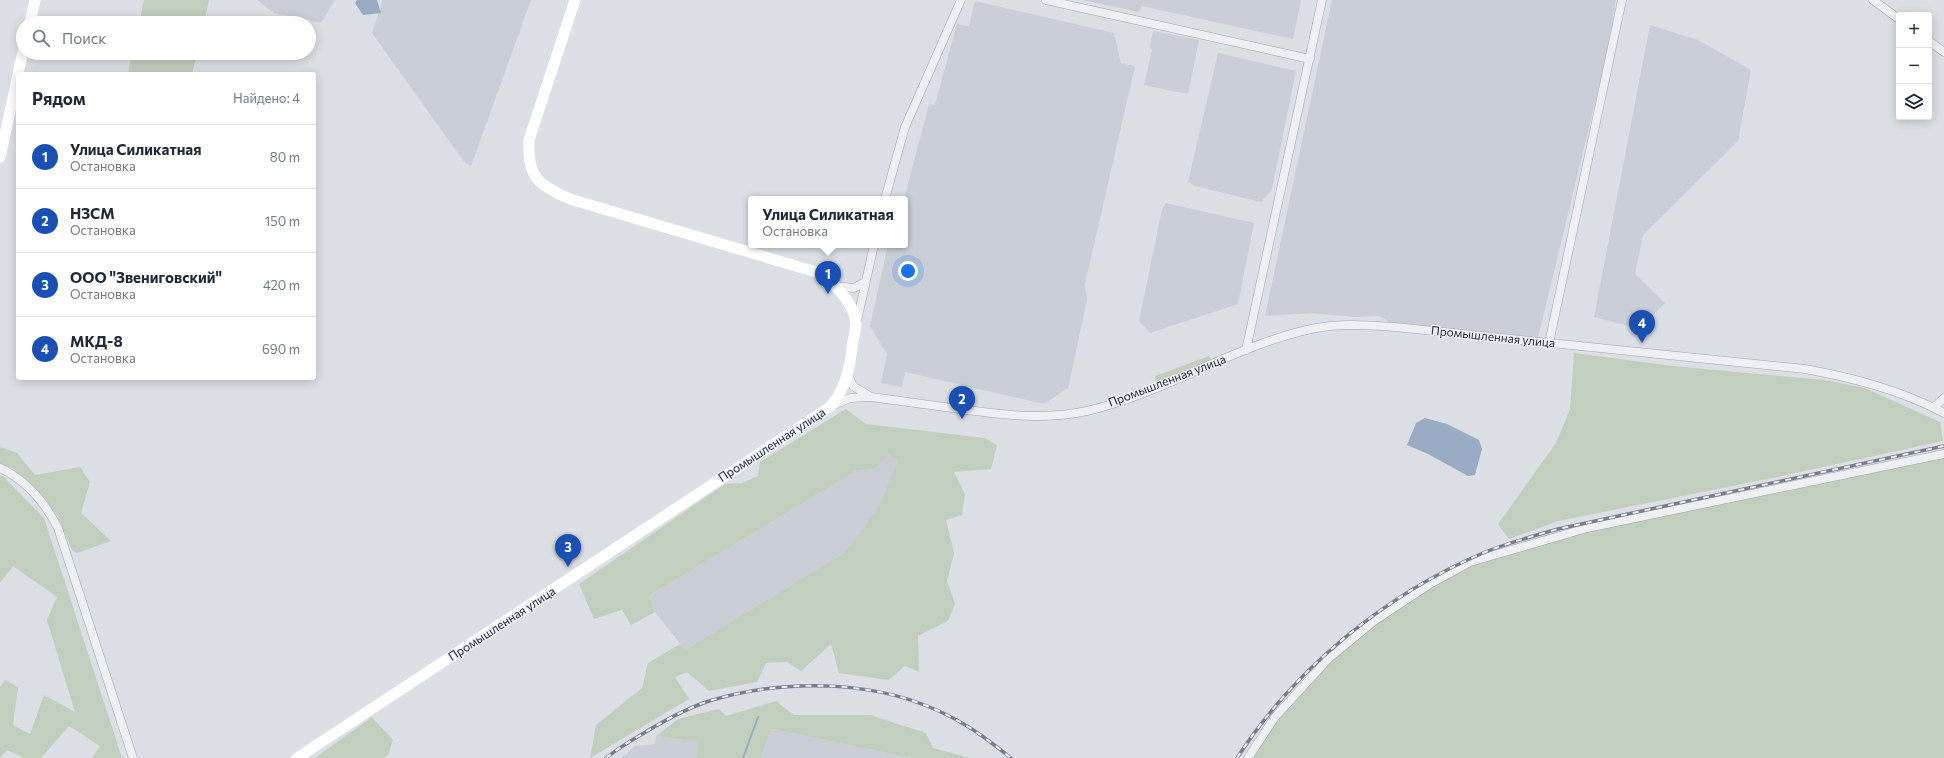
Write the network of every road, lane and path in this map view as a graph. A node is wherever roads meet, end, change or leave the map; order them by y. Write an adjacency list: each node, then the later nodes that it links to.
1 (35, 0): 8 (street)
2 (575, 0): 20 (street)
3 (961, 0): 17 (street)
4 (1046, 0): 12 (street)
5 (1322, 0): 12 (street)
6 (1622, 0): 22 (street)
7 (1873, 0): 9 (street)
8 (32, 16)
9 (1896, 17)
10 (1932, 43): 11 (street)
11 (1944, 52)
12 (1310, 59): 23 (street)
13 (21, 60): 14 (street)
14 (19, 72)
15 (16, 84): 16 (street)
16 (0, 157)
17 (886, 196)
18 (873, 248): 19 (street)
19 (865, 282): 20 (street); 21 (street)
20 (835, 286): 21 (street)
21 (856, 323): 24 (street)
22 (1550, 343): 23 (street, Промышленная улица); 28 (street, Промышленная улица)
23 (1246, 350): 25 (street, Промышленная улица)
24 (848, 375): 25 (street, Промышленная улица); 27 (street, Промышленная улица)
25 (871, 397): 27 (street)
26 (1944, 398): 28 (street)
27 (830, 407): 33 (street, Промышленная улица)
28 (1934, 408): 29 (street, Промышленная улица)
29 (1944, 413)
30 (1944, 454): 34 (street)
31 (0, 468): 32 (street)
32 (133, 758)
33 (297, 758)
34 (1248, 758)

